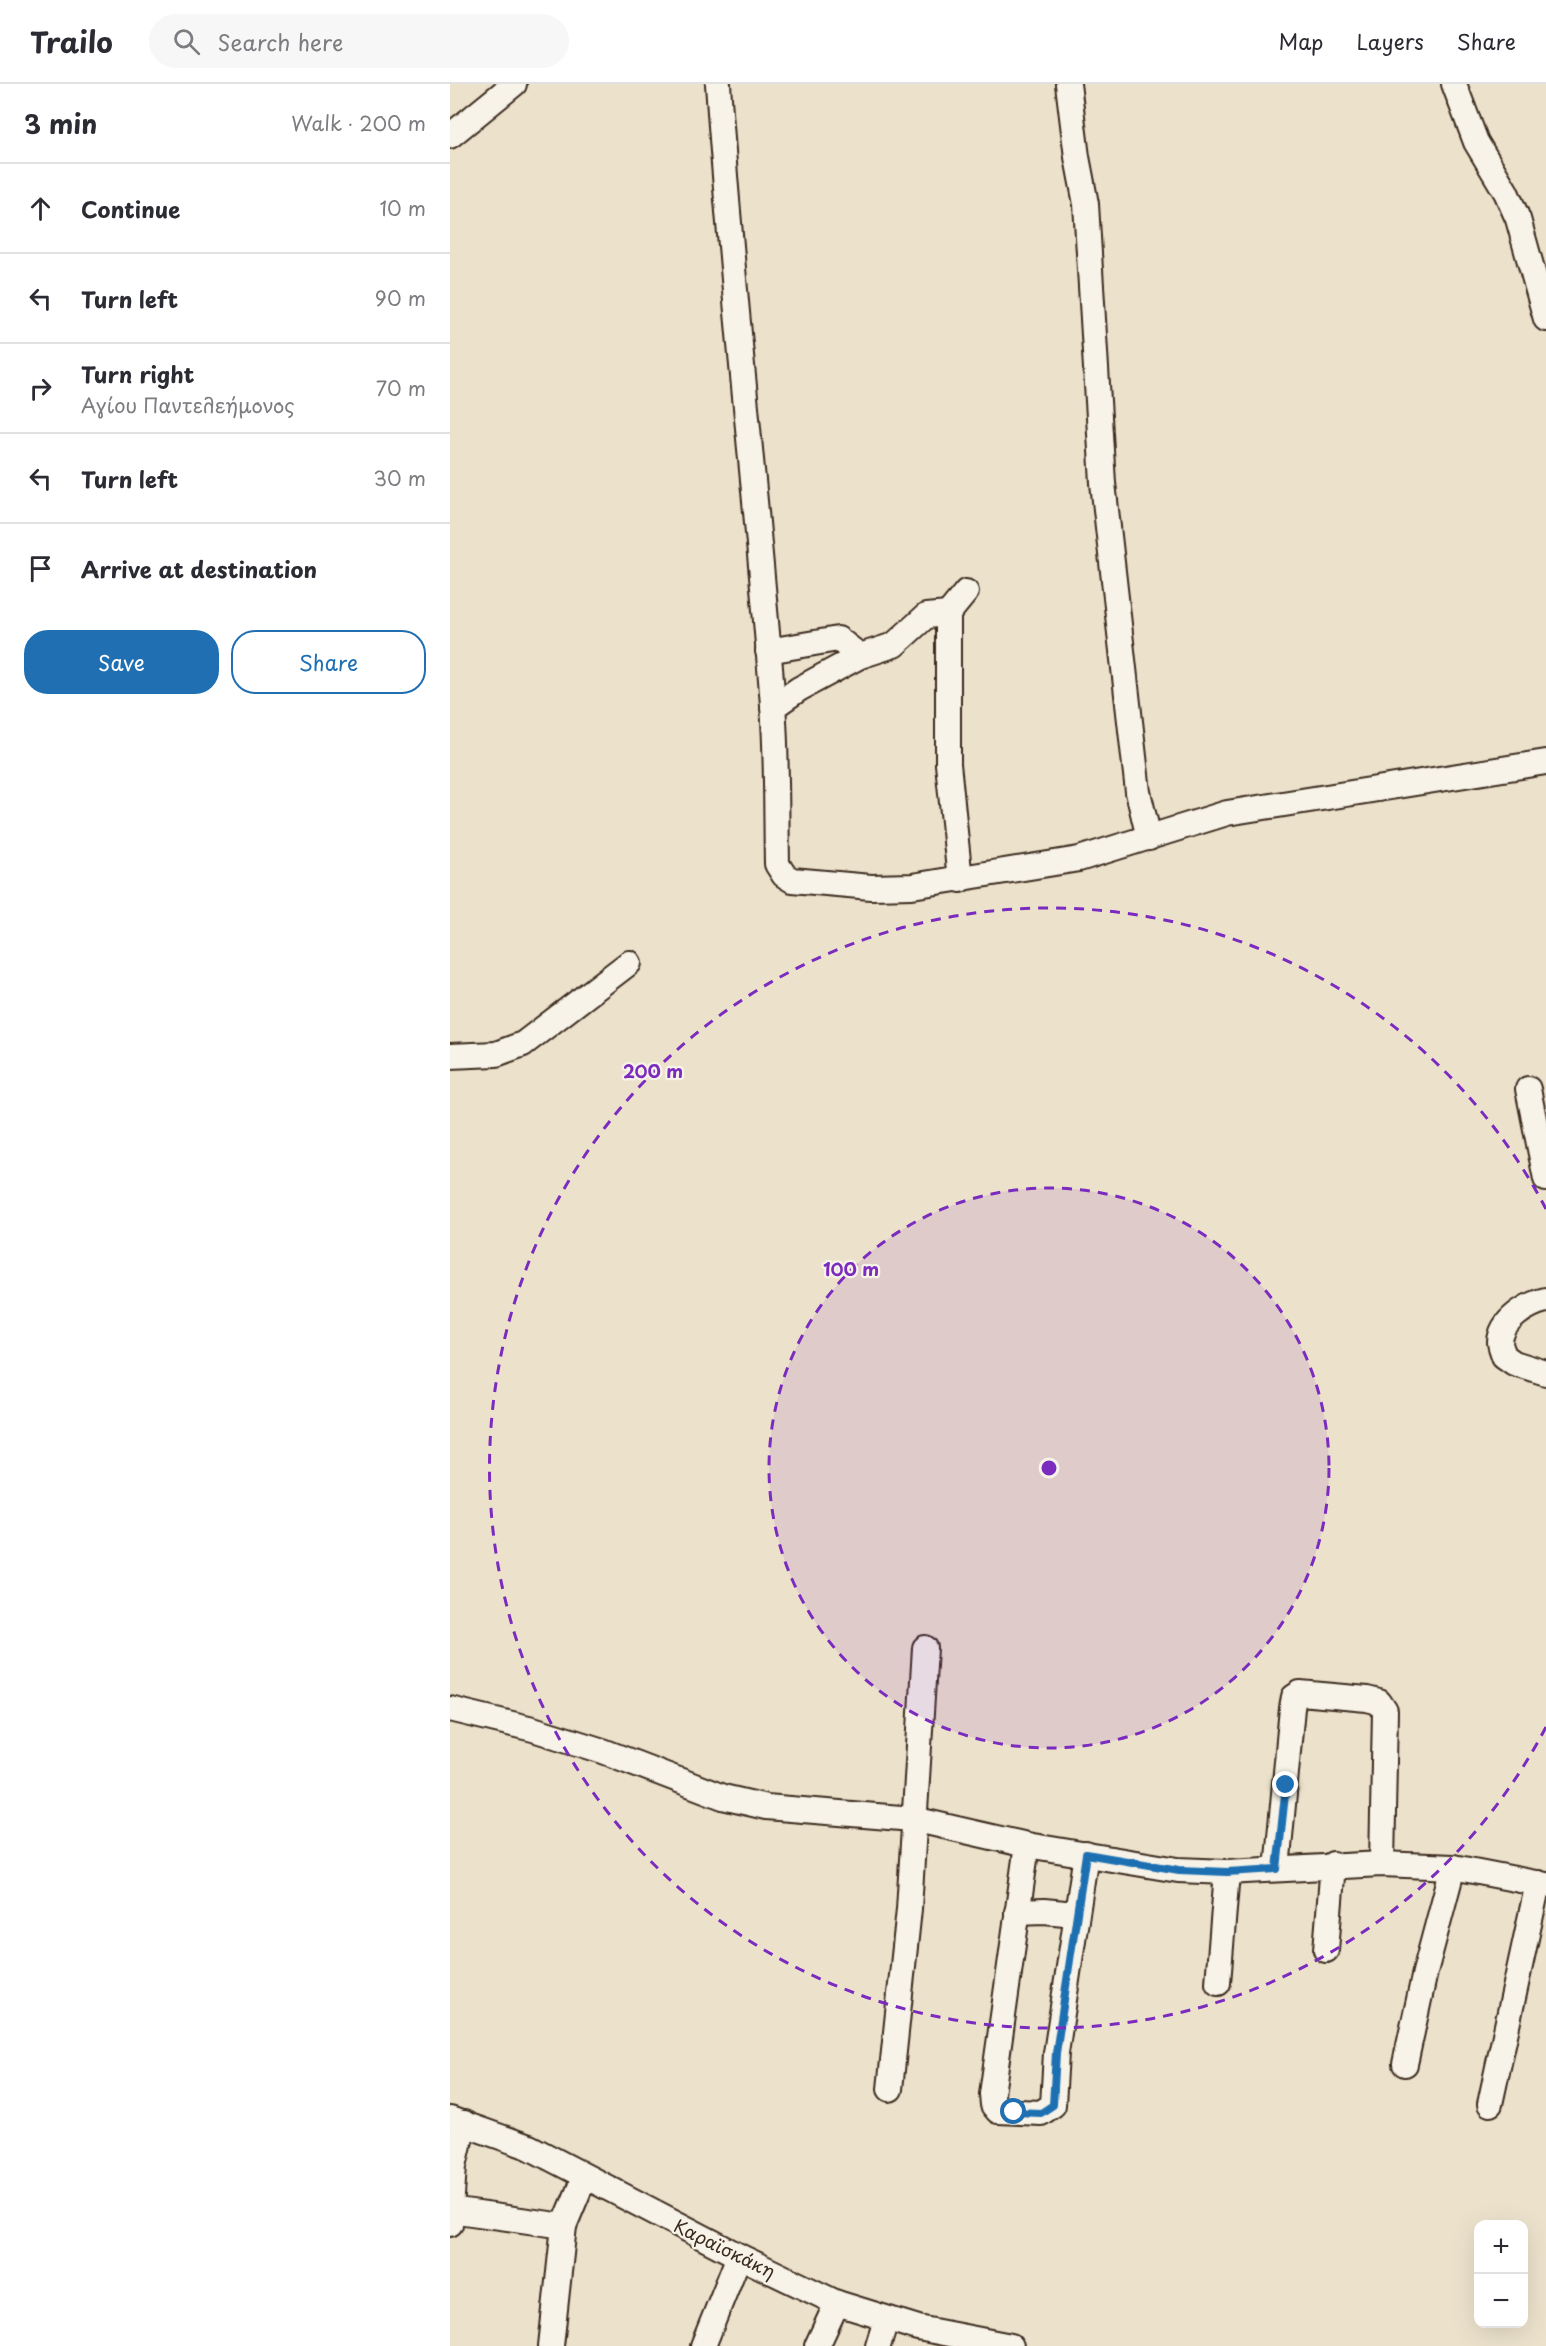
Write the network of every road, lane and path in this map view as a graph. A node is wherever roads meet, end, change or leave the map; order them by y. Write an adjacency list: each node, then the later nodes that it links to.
1 (514, 84): 5 (street)
2 (719, 84): 9 (street)
3 (1068, 84): 13 (street)
4 (1454, 84): 6 (street)
5 (450, 136)
6 (1546, 320)
7 (966, 592): 8 (street)
8 (948, 614): 10 (street); 14 (street)
9 (768, 651): 10 (street); 11 (street)
10 (860, 656): 11 (street)
11 (773, 707): 14 (street)
12 (1546, 762): 13 (street)
13 (1149, 838): 14 (street)
14 (960, 880)
15 (629, 963): 16 (street)
16 (450, 1056)
17 (1528, 1089): 18 (street)
18 (1546, 1179)
19 (1543, 1297): 20 (street)
20 (1546, 1373)
21 (926, 1648): 23 (street)
22 (450, 1709): 23 (street)
23 (925, 1822): 24 (street); 37 (street)
24 (1027, 1845): 25 (street); 32 (street)
25 (1086, 1854): 30 (street); 33 (street)
26 (1333, 1864): 27 (street); 29 (street); 34 (street)
27 (1382, 1864): 28 (street); 29 (street)
28 (1453, 1867): 31 (street); 36 (street)
29 (1277, 1869): 30 (street)
30 (1227, 1872): 35 (street)
31 (1542, 1884): 38 (street)
32 (1017, 1912): 33 (street); 33 (street)
33 (1075, 1914)
34 (1326, 1950)
35 (1218, 1983)
36 (1406, 2064)
37 (890, 2089)
38 (1490, 2104)
39 (457, 2121): 40 (street, Καραϊσκάκη); 41 (street)
40 (584, 2178): 42 (street); 43 (street, Καραϊσκάκη)
41 (450, 2215): 42 (street)
42 (564, 2226): 47 (street)
43 (739, 2256): 44 (street, Καραϊσκάκη); 48 (street)
44 (837, 2303): 45 (street, Καραϊσκάκη); 49 (street)
45 (886, 2320): 46 (street, Καραϊσκάκη); 50 (street)
46 (953, 2341): 51 (street, Καραϊσκάκη)
47 (551, 2346)
48 (703, 2346)
49 (817, 2346)
50 (878, 2346)
51 (1007, 2346)

